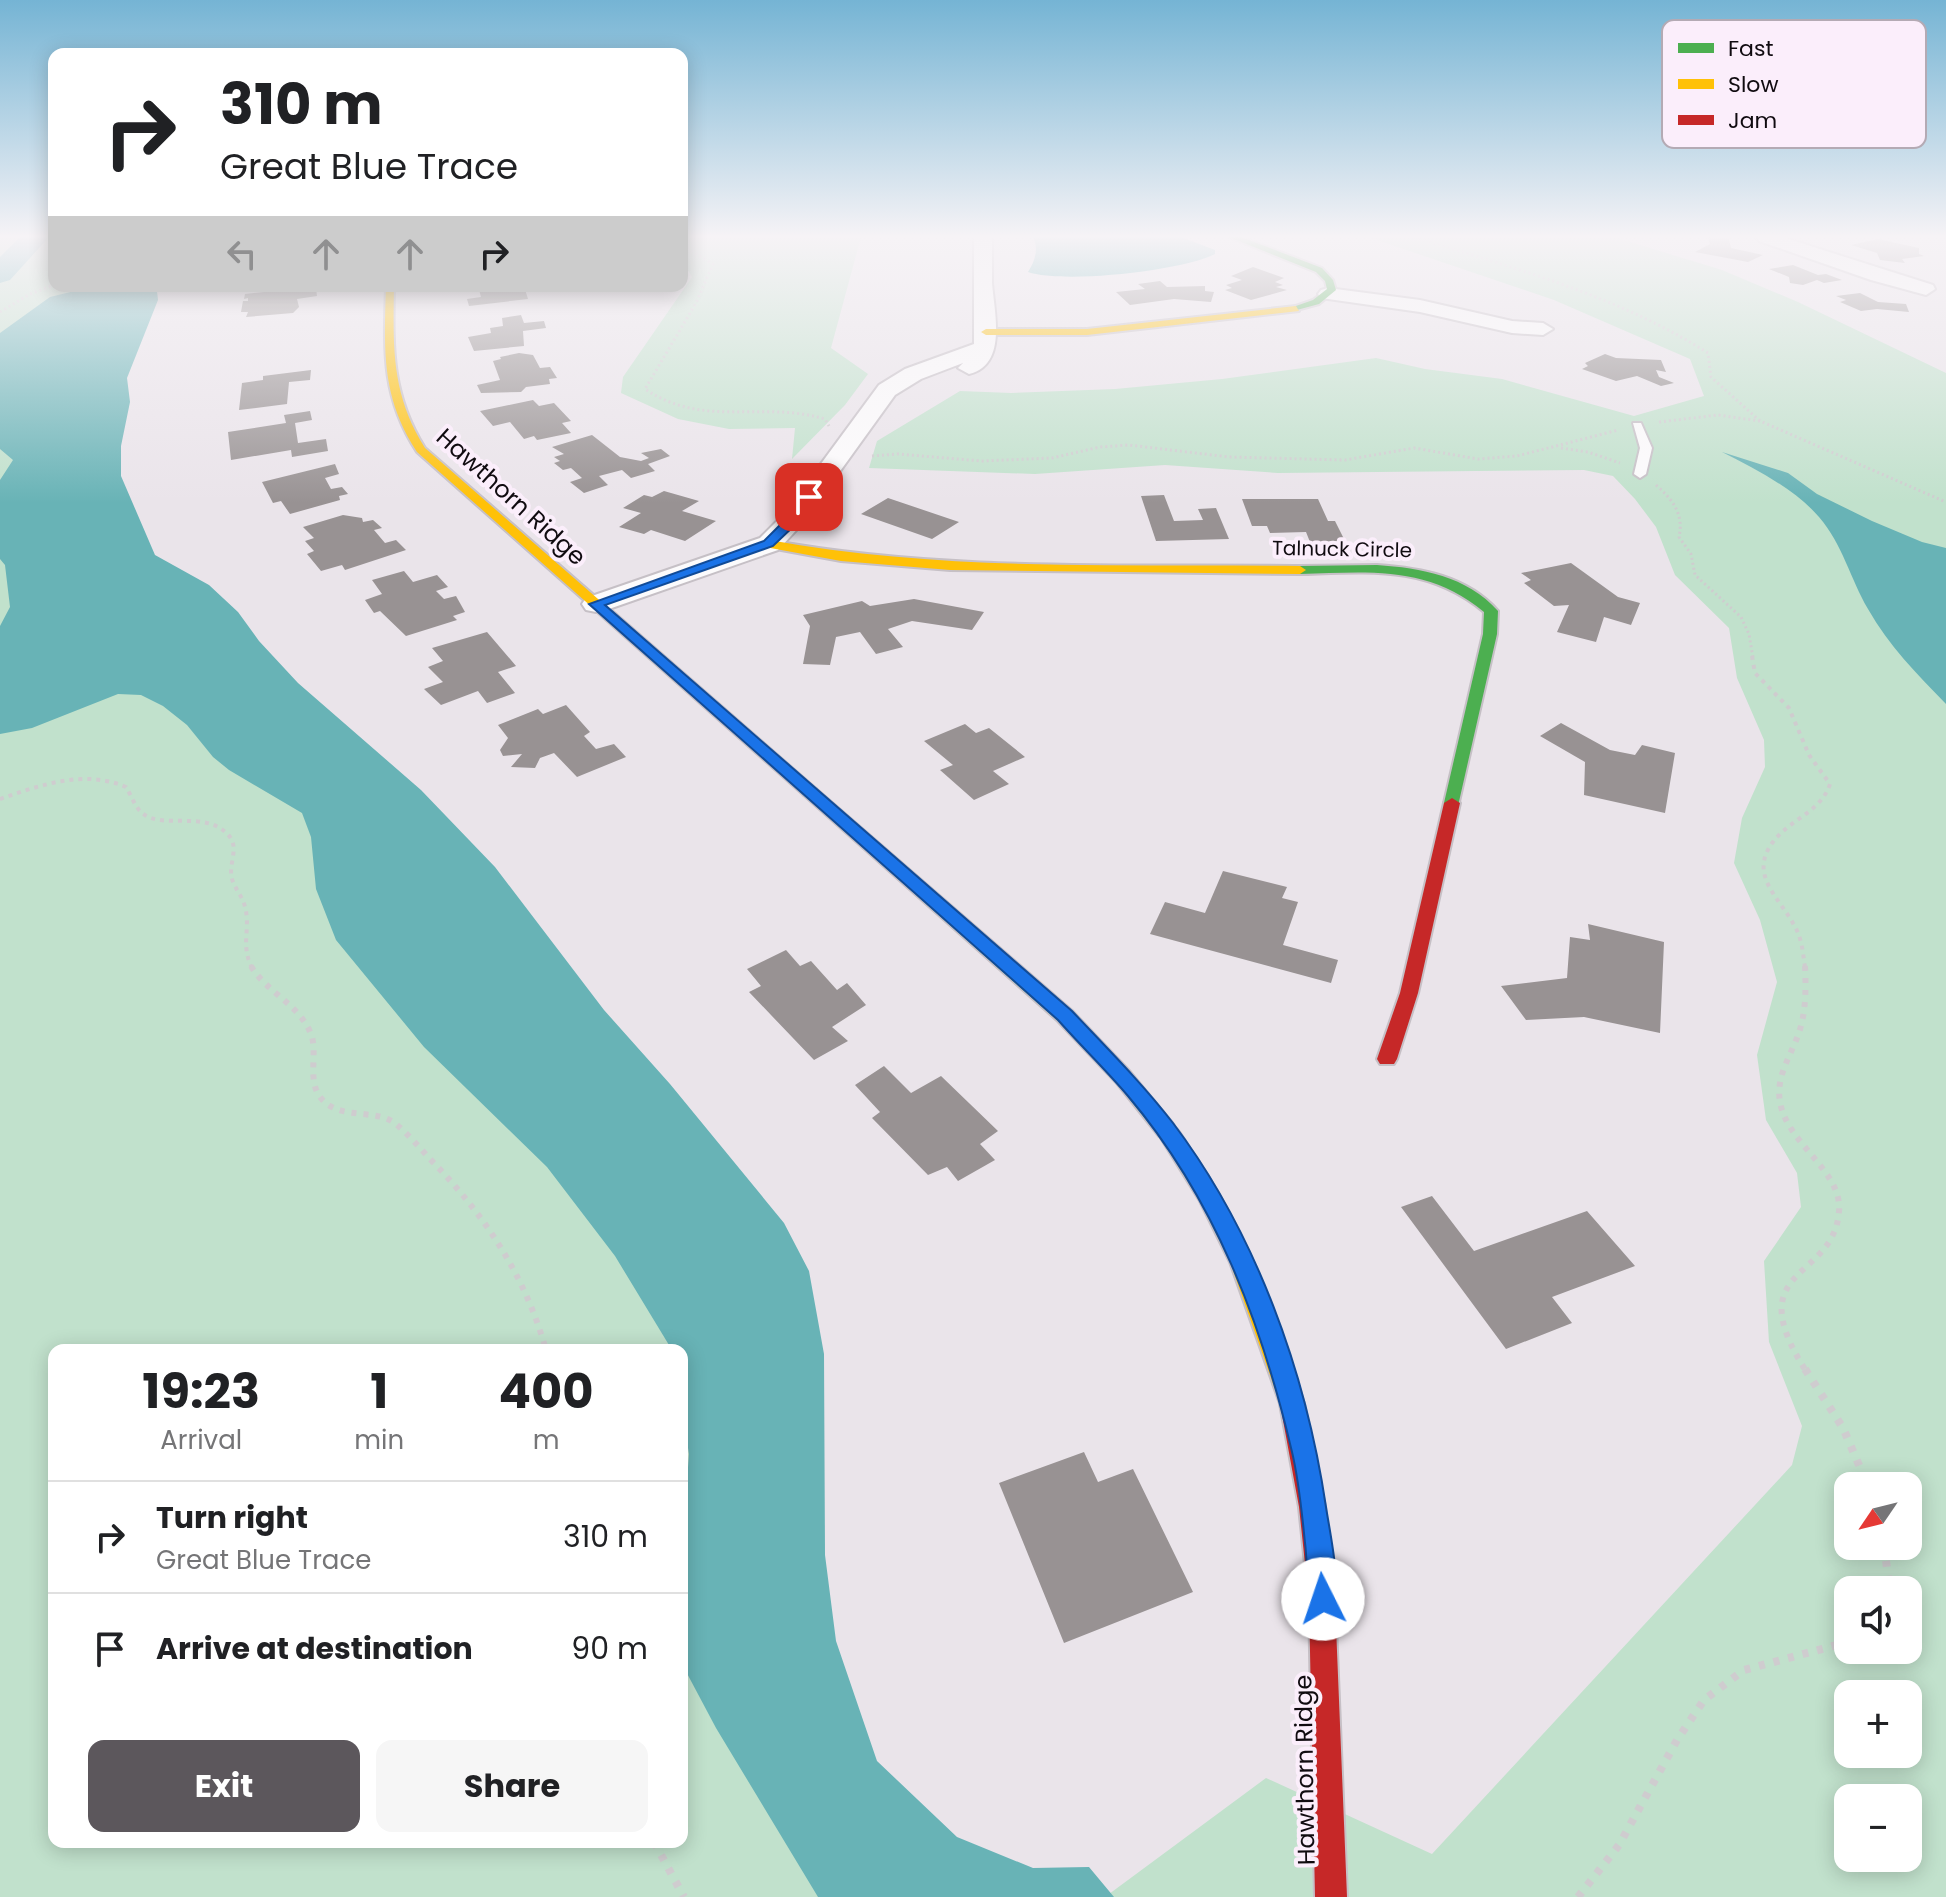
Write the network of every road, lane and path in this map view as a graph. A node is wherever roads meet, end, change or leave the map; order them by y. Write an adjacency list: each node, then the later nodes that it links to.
1 (390, 326): 16 (street, Hawthorn Ridge)
2 (683, 326): 12 (path)
3 (984, 326): 8 (street)
4 (1161, 326): 8 (street)
5 (1506, 326): 7 (street)
6 (1665, 326): 9 (path)
7 (1543, 329)
8 (984, 340): 12 (street)
9 (1760, 421): 10 (path); 14 (path)
10 (1637, 426): 11 (path); 13 (lane)
11 (1556, 447): 12 (path); 13 (path)
12 (839, 454): 15 (street)
13 (1640, 474): 20 (path)
14 (1946, 502)
15 (769, 544): 16 (street); 18 (street, Talnuck Circle)
16 (596, 604): 24 (street, Hawthorn Ridge)
17 (0, 799): 19 (path)
18 (1387, 1059)
19 (544, 1344)
20 (1864, 1472)
21 (1834, 1646): 25 (path)
22 (657, 1848): 23 (path)
23 (684, 1897)
24 (1331, 1897)
25 (1578, 1897)

